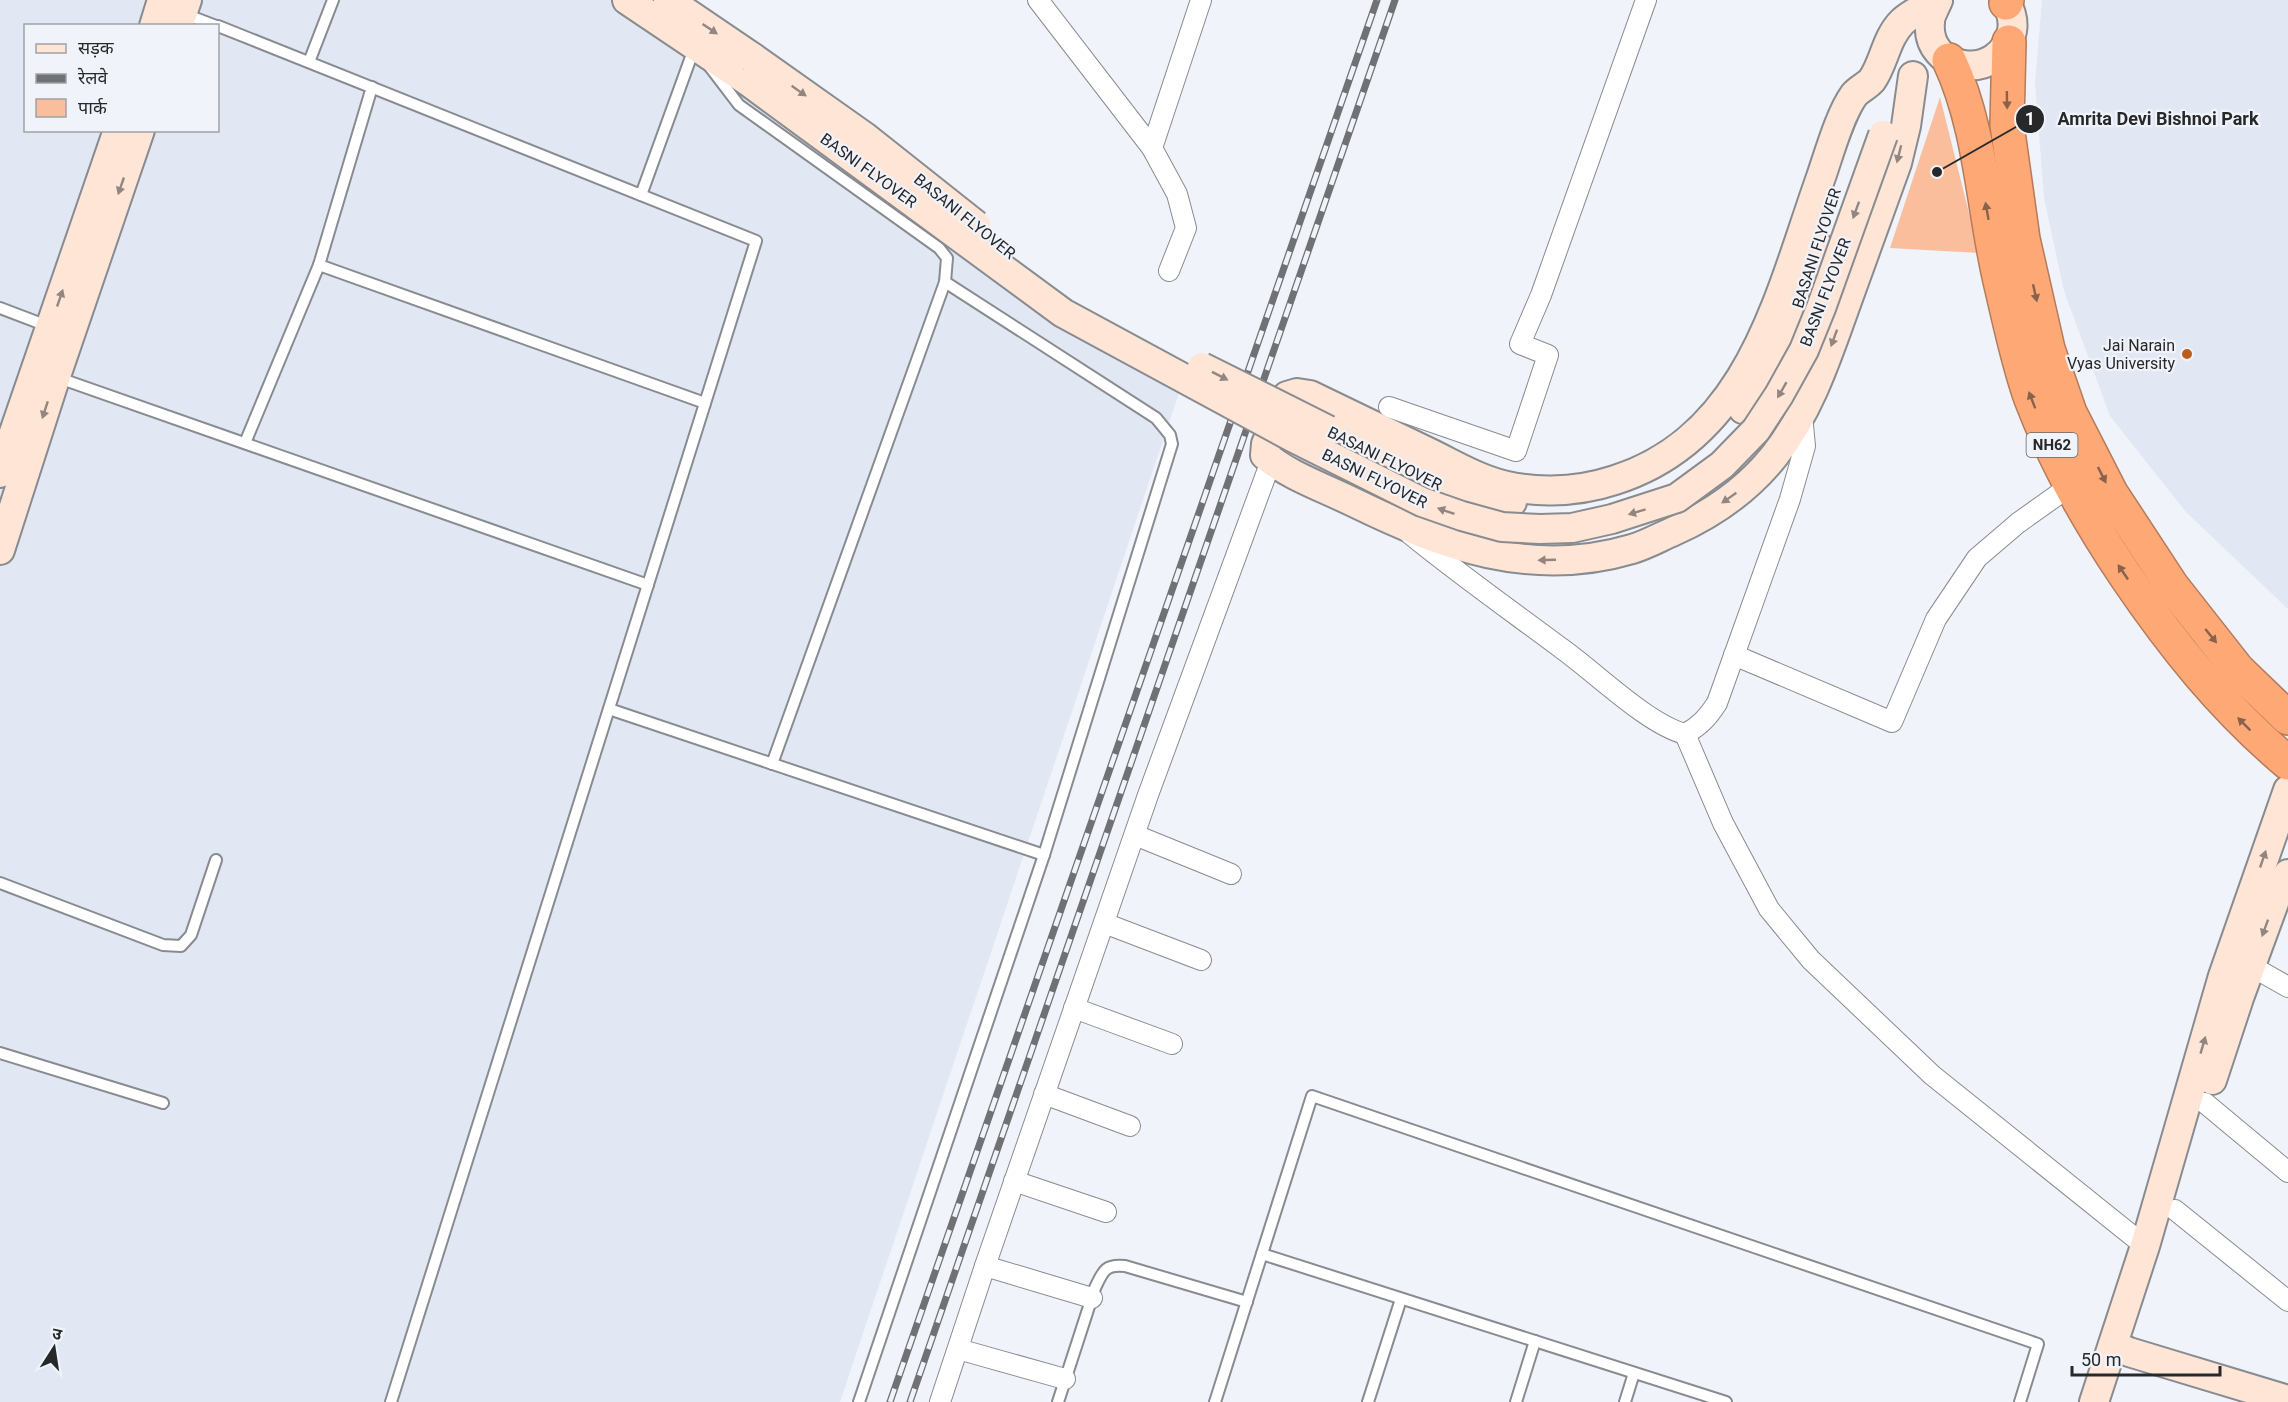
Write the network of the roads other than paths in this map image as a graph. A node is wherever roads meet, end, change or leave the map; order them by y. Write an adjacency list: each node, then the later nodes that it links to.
1 (333, 0): 16 (lane)
2 (627, 0): 14 (street, BASANI FLYOVER)
3 (668, 0): 17 (street, one-way to 17)
4 (1038, 0): 23 (street)
5 (1201, 0): 23 (street)
6 (1646, 0): 32 (street)
7 (1938, 0): 9 (street); 15 (street, NH62)
8 (2006, 1): 13 (street, NH62)
9 (1905, 11): 19 (street, BASANI FLYOVER)
10 (171, 12): 11 (lane)
11 (210, 24)
12 (219, 27): 16 (lane)
13 (2009, 42): 15 (street); 43 (highway, NH62, one-way to 43)
14 (695, 46): 17 (street, BASANI FLYOVER); 24 (lane); 27 (lane)
15 (1944, 56): 18 (street); 37 (highway, NH62, one-way to 15)
16 (309, 62): 20 (lane)
17 (750, 69): 18 (street, BASNI FLYOVER, one-way to 17, bridge); 19 (street, BASANI FLYOVER, one-way to 19, bridge)
18 (1913, 76): 33 (street, one-way to 33)
19 (1872, 81): 35 (street)
20 (372, 87): 24 (lane); 25 (lane)
21 (117, 132): 29 (street, one-way to 21)
22 (139, 132): 30 (street, one-way to 30)
23 (1152, 148): 26 (street)
24 (641, 195): 31 (lane)
25 (319, 264): 31 (lane); 34 (lane)
26 (1169, 272)
27 (945, 282): 46 (lane); 49 (lane)
28 (0, 308): 29 (lane)
29 (50, 327): 36 (street)
30 (56, 376): 34 (lane); 39 (street, one-way to 39)
31 (705, 403): 40 (lane)
32 (1389, 407)
33 (1802, 415): 38 (street, one-way to 38); 41 (street)
34 (245, 443): 40 (lane)
35 (1271, 461): 38 (street); 48 (street)
36 (0, 473)
37 (2070, 486): 41 (street); 45 (highway, NH62, one-way to 37)
38 (1399, 525): 44 (street)
39 (0, 550)
40 (648, 585): 42 (lane)
41 (1734, 655): 44 (street)
42 (609, 709): 46 (lane); 82 (lane)
43 (2288, 718)
44 (1685, 734): 69 (street)
45 (2288, 763)
46 (772, 764): 49 (lane)
47 (2288, 790): 69 (street, one-way to 47)
48 (1135, 835): 51 (street); 54 (street)
49 (1044, 855): 83 (lane)
50 (216, 860): 53 (lane)
51 (1231, 874)
52 (2288, 874): 56 (street, one-way to 56)
53 (0, 883)
54 (1104, 922): 55 (street); 58 (street)
55 (1201, 960)
56 (2251, 966): 57 (street); 63 (street)
57 (2288, 987)
58 (1074, 1008): 59 (street); 61 (street)
59 (1172, 1044)
60 (0, 1053): 62 (lane)
61 (1044, 1094): 64 (street); 66 (street)
62 (163, 1103)
63 (2205, 1103): 65 (street); 67 (street)
64 (1130, 1126)
65 (2288, 1172)
66 (1014, 1181): 68 (street); 71 (street)
67 (2175, 1210): 74 (street); 77 (street)
68 (1106, 1212)
69 (2145, 1246): 77 (street)
70 (1262, 1254): 73 (lane); 75 (lane); 91 (lane)
71 (985, 1266): 72 (street); 78 (street)
72 (1092, 1298): 75 (lane); 80 (lane)
73 (1401, 1299): 76 (lane); 87 (lane)
74 (2288, 1301)
75 (1247, 1302): 86 (lane)
76 (1535, 1341): 79 (lane); 88 (lane)
77 (2121, 1348): 81 (street); 92 (street); 93 (street)
78 (958, 1349): 80 (street); 84 (street)
79 (1634, 1373): 89 (lane); 90 (lane)
80 (1065, 1379): 85 (lane)
81 (2288, 1400)
82 (391, 1402)
83 (859, 1402)
84 (940, 1402)
85 (1058, 1402)
86 (1215, 1402)
87 (1368, 1402)
88 (1516, 1402)
89 (1625, 1402)
90 (1726, 1402)
91 (2019, 1402)
92 (2094, 1402)
93 (2113, 1402)

